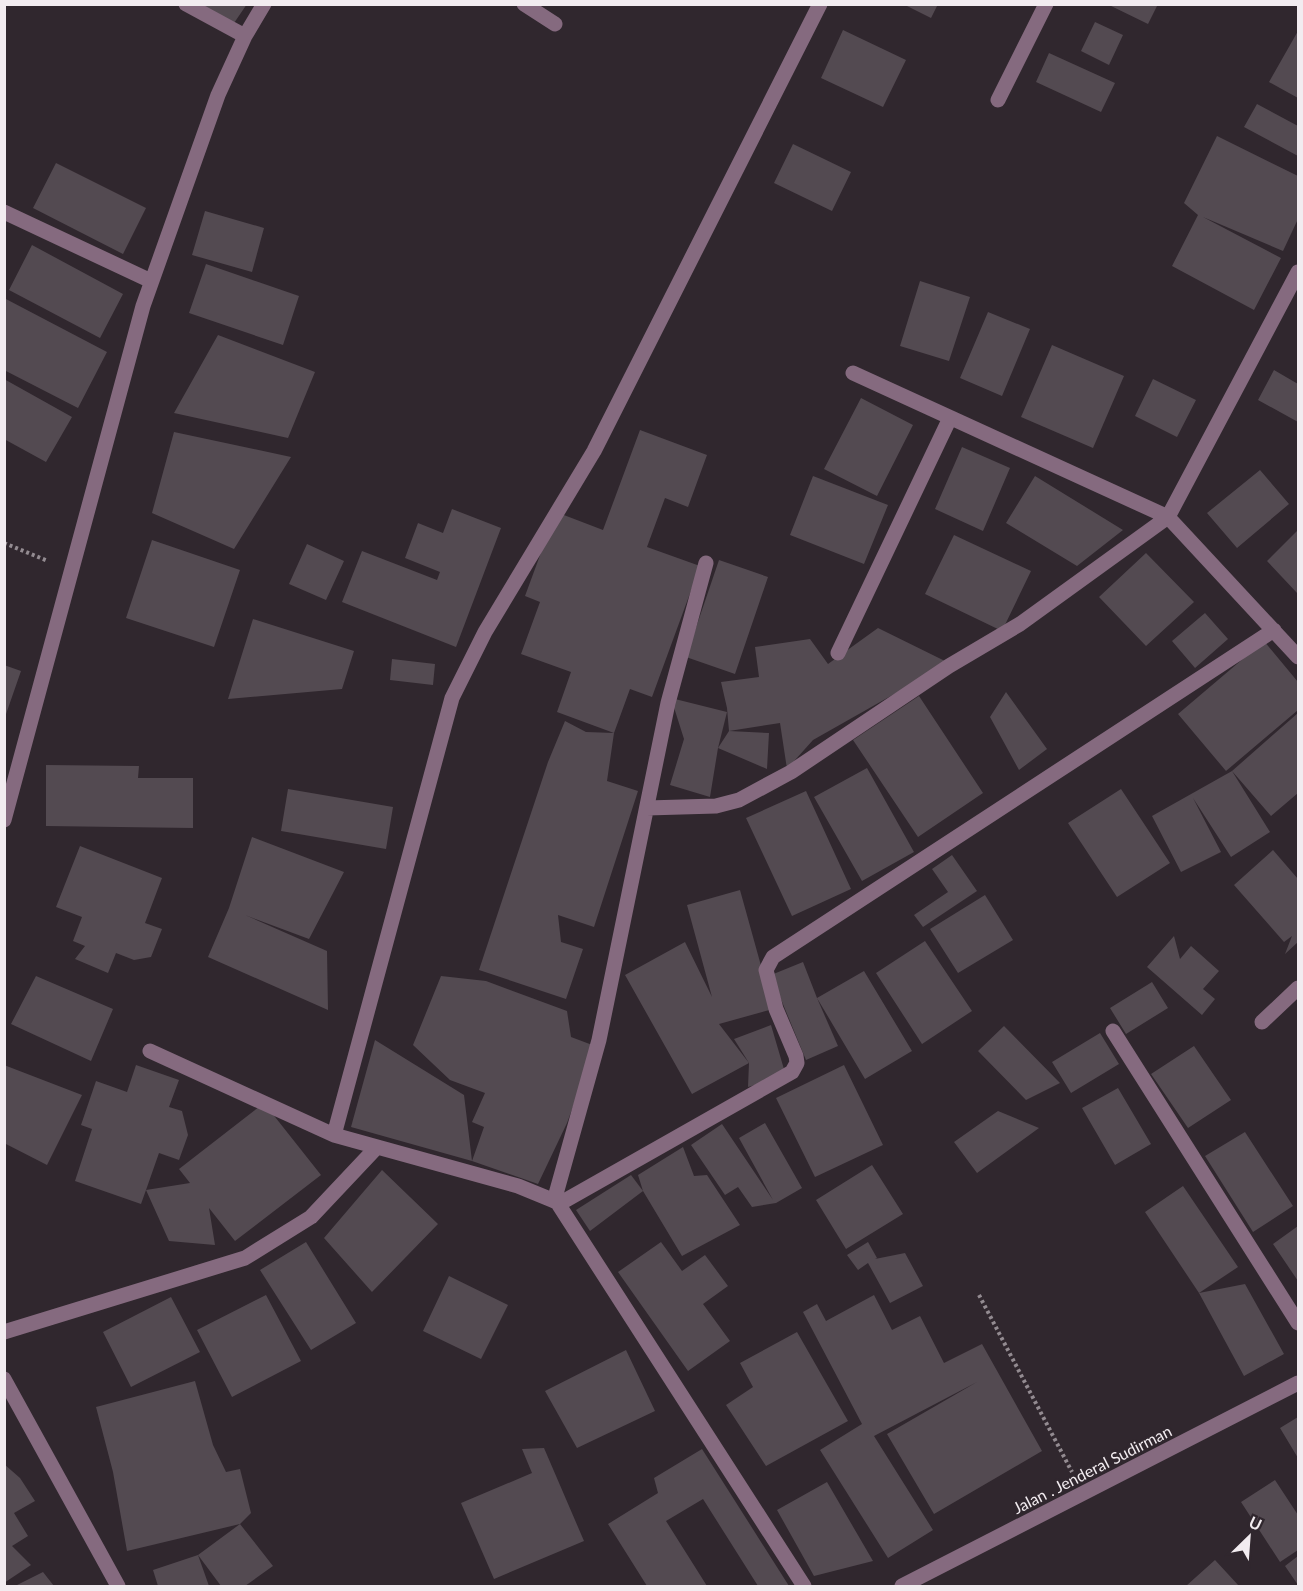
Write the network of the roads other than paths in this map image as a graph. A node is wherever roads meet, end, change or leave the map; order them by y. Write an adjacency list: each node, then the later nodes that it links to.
1 (186, 4): 7 (street)
2 (264, 4): 7 (street)
3 (524, 4): 6 (street)
4 (820, 4): 25 (street)
5 (1046, 4): 8 (street)
6 (555, 24)
7 (245, 36): 11 (street)
8 (998, 100)
9 (4, 212): 11 (street)
10 (1299, 272): 14 (street)
11 (151, 281): 20 (street)
12 (853, 373): 13 (street)
13 (950, 418): 14 (street); 17 (street)
14 (1168, 517): 16 (street); 19 (street)
15 (706, 563): 19 (street)
16 (1274, 630): 18 (street); 27 (street)
17 (838, 653)
18 (1299, 657)
19 (647, 808): 27 (street)
20 (4, 820)
21 (1299, 988): 22 (street)
22 (1262, 1022)
23 (1113, 1030): 28 (street)
24 (150, 1051): 25 (street)
25 (334, 1135): 26 (street)
26 (376, 1148): 27 (street); 29 (street)
27 (557, 1203): 33 (street)
28 (1299, 1323)
29 (4, 1332)
30 (4, 1379): 32 (street)
31 (1299, 1383): 34 (street, Jalan . Jenderal Sudirman)
32 (118, 1587)
33 (804, 1587)
34 (902, 1587)

